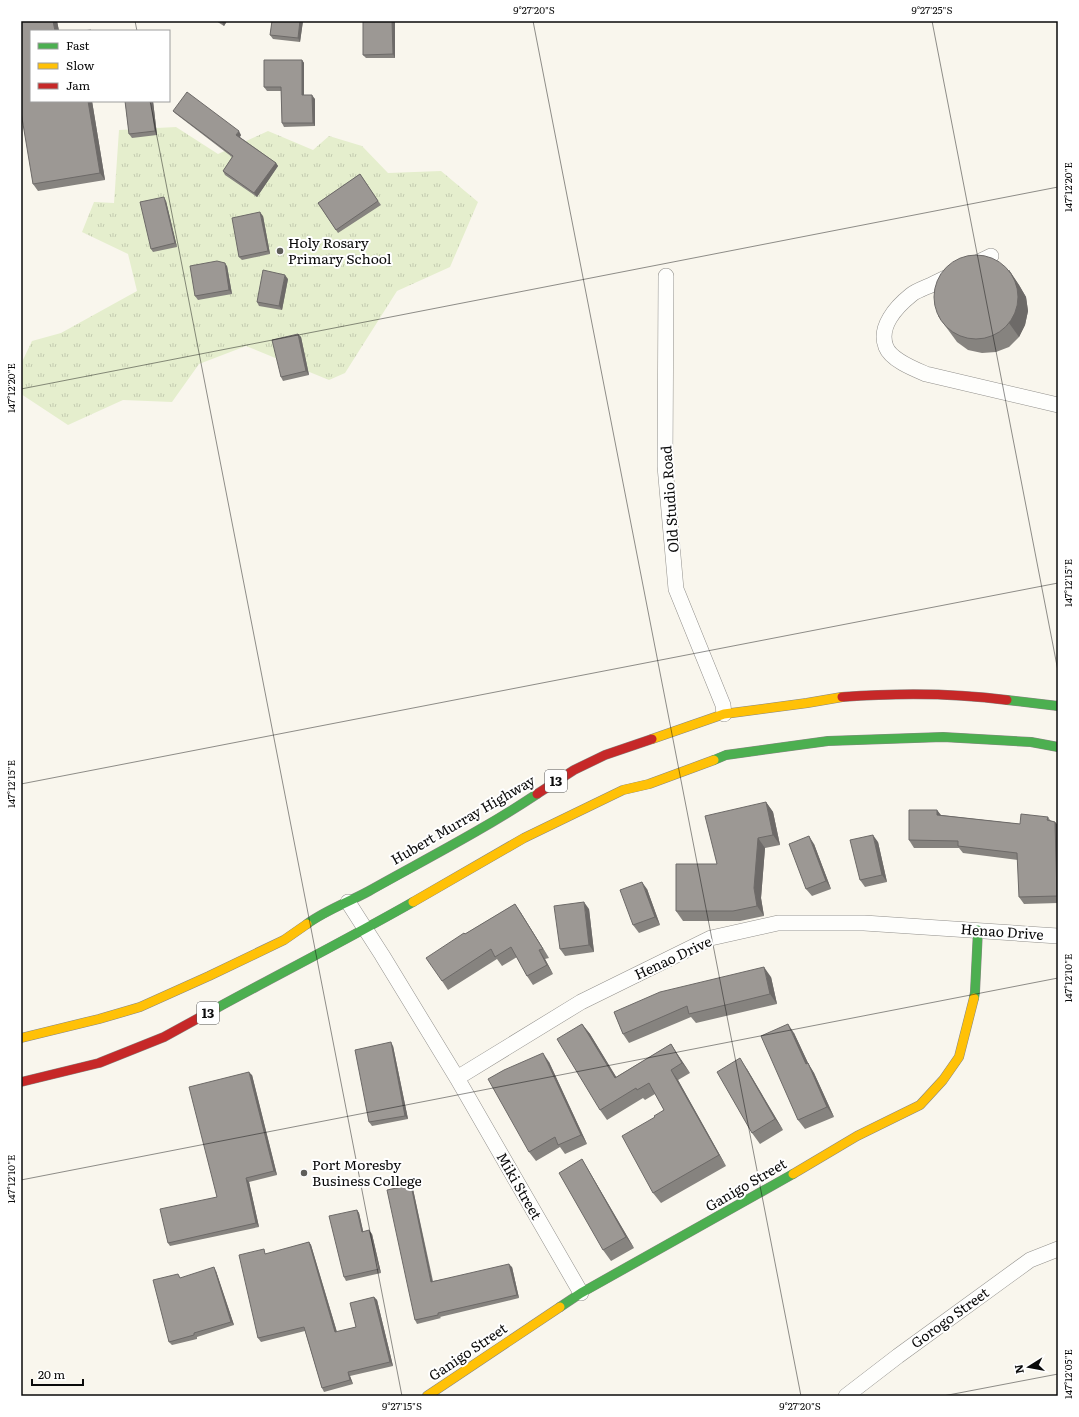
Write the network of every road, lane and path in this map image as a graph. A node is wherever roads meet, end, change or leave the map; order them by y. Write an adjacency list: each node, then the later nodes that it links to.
1 (991, 256): 3 (street)
2 (666, 276): 5 (street, Old Studio Road)
3 (1058, 405)
4 (1058, 706): 5 (main road, Hubert Murray Highway / 13)
5 (724, 714): 7 (main road, Hubert Murray Highway / 13)
6 (1058, 747): 8 (main road, 13)
7 (348, 902): 8 (street, Miki Street); 11 (main road, Hubert Murray Highway / 13)
8 (365, 929): 12 (street, Miki Street); 13 (main road, 13)
9 (978, 930): 10 (street, Henao Drive); 12 (street, Henao Drive); 15 (main road, Ganigo Street)
10 (1058, 936)
11 (21, 1038)
12 (457, 1078): 15 (street, Miki Street)
13 (21, 1082)
14 (1058, 1249): 17 (street, Gorogo Street)
15 (581, 1293): 16 (main road, Ganigo Street)
16 (427, 1396)
17 (846, 1396)

